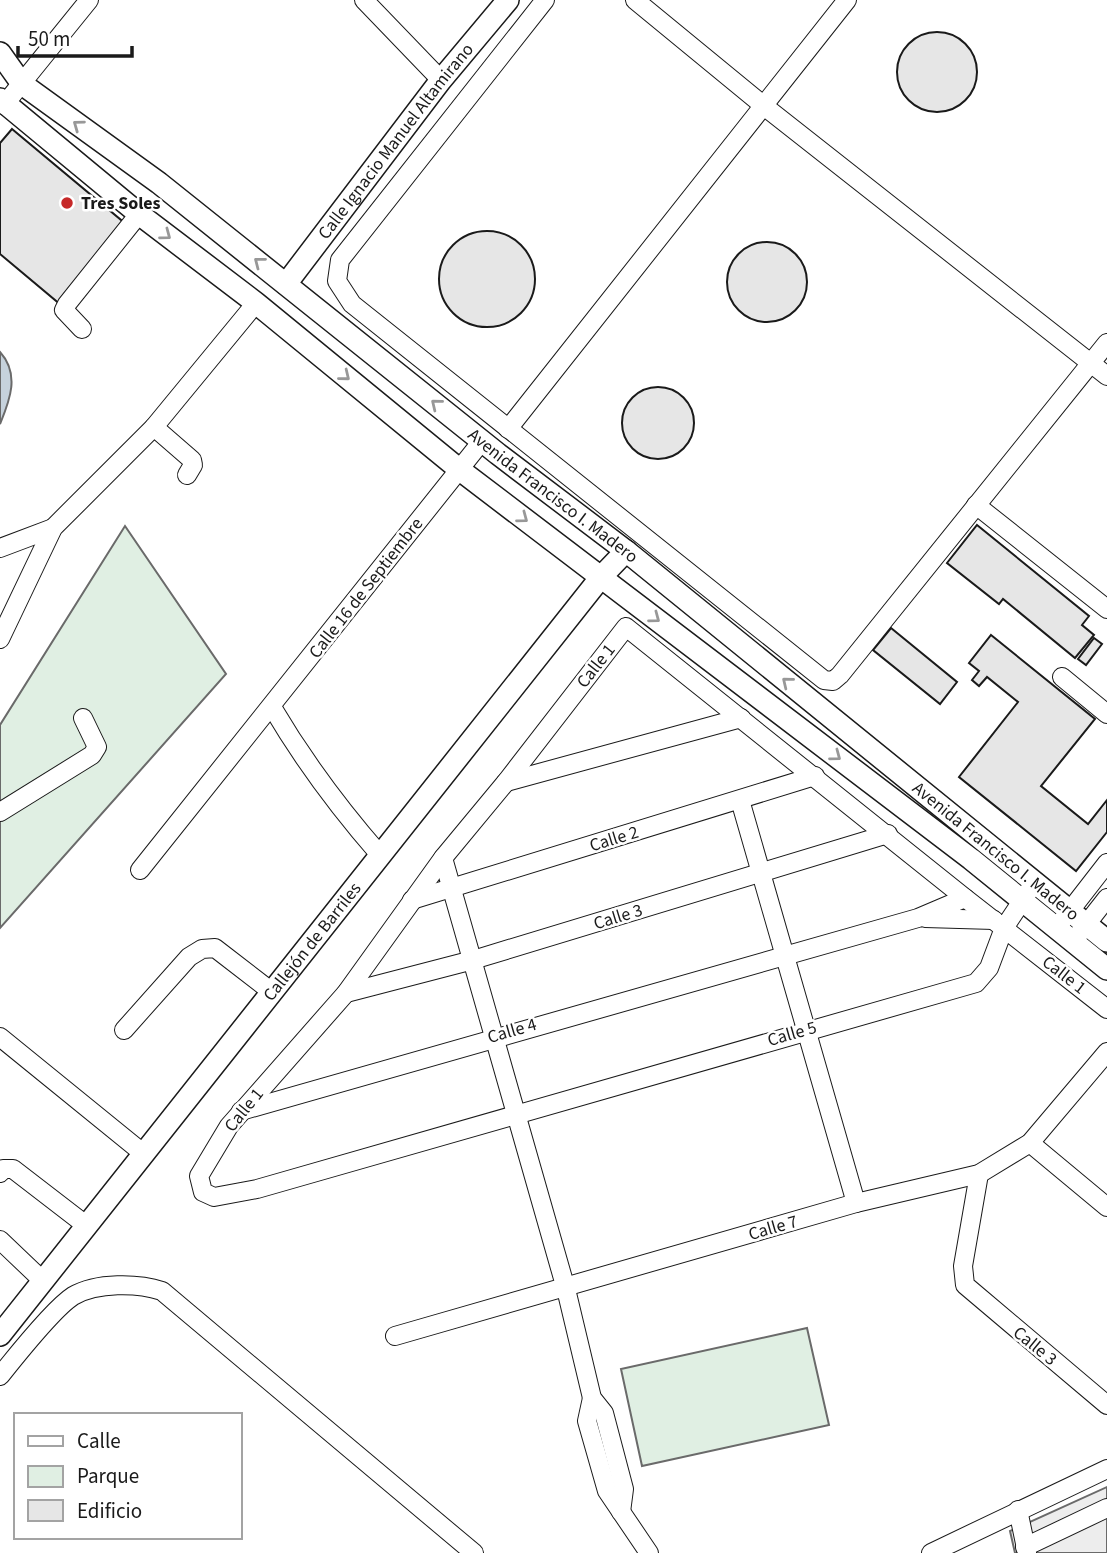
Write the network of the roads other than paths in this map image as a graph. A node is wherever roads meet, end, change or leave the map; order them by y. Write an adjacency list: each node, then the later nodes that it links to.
1 (89, 0): 9 (street)
2 (364, 0): 8 (street)
3 (508, 0): 8 (main road, Calle Ignacio Manuel Altamirano)
4 (545, 0): 20 (street)
5 (635, 0): 11 (street)
6 (848, 0): 11 (street)
7 (0, 53): 9 (main road, Avenida Francisco I. Madero)
8 (441, 80): 13 (main road, Calle Ignacio Manuel Altamirano)
9 (22, 84): 10 (street); 13 (main road, Avenida Francisco I. Madero, one-way to 9)
10 (2, 102): 12 (main road, Avenida Francisco I. Madero)
11 (764, 106): 17 (street); 20 (street)
12 (139, 214): 14 (main road, Avenida Francisco I. Madero, one-way to 14); 15 (street)
13 (286, 284): 21 (main road, Avenida Francisco I. Madero, one-way to 13)
14 (256, 303): 19 (street); 22 (main road, Avenida Francisco I. Madero, one-way to 22)
15 (82, 329)
16 (1107, 343): 17 (street)
17 (1090, 363): 18 (street); 24 (street)
18 (1107, 376)
19 (154, 427): 23 (street); 25 (street)
20 (508, 429): 24 (street)
21 (482, 441): 22 (street, Calle 16 de Septiembre); 27 (main road, Avenida Francisco I. Madero)
22 (460, 470): 28 (main road, Avenida Francisco I. Madero, one-way to 28); 32 (street, Calle 16 de Septiembre)
23 (187, 475)
24 (976, 505): 29 (street)
25 (53, 528): 26 (street); 30 (street)
26 (0, 548)
27 (626, 551): 28 (main road, Callejón de Barriles); 47 (main road, Avenida Francisco I. Madero, one-way to 27)
28 (601, 577): 41 (main road, Callejón de Barriles); 47 (main road, Avenida Francisco I. Madero, one-way to 47)
29 (1107, 609)
30 (0, 639)
31 (1062, 677): 33 (street)
32 (272, 707): 41 (street); 44 (street, Calle 16 de Septiembre)
33 (1107, 714)
34 (83, 718): 39 (street)
35 (741, 718): 36 (street, Calle 1); 37 (street); 37 (street, Calle 1)
36 (815, 776): 38 (street, Calle 2); 40 (street, Calle 1)
37 (506, 782): 42 (street, Calle 1)
38 (740, 800): 45 (street); 46 (street, Calle 2)
39 (0, 812)
40 (888, 834): 45 (street, Calle 3); 48 (street, Calle 1)
41 (380, 855): 59 (main road, Callejón de Barriles)
42 (443, 858): 46 (street); 50 (street, Calle 1)
43 (1107, 863): 52 (street)
44 (139, 870)
45 (761, 874): 56 (street); 57 (street, Calle 3)
46 (452, 888): 50 (street, Calle 2); 57 (street)
47 (1028, 891): 52 (main road, Avenida Francisco I. Madero); 53 (street, Calle 5)
48 (965, 898): 51 (street, Calle 4); 53 (street, Calle 1)
49 (1107, 898): 54 (street)
50 (412, 900): 60 (street, Calle 1)
51 (918, 918): 53 (street, Calle 4); 56 (street, Calle 4)
52 (1063, 919): 54 (main road, Avenida Francisco I. Madero)
53 (999, 924): 61 (street, Calle 1); 63 (street, Calle 5)
54 (1080, 933): 55 (main road, Avenida Francisco I. Madero); 58 (main road, Avenida Francisco I. Madero)
55 (1107, 941)
56 (783, 955): 63 (street); 64 (street, Calle 4)
57 (473, 960): 60 (street, Calle 3); 64 (street)
58 (1107, 968)
59 (272, 992): 62 (street); 70 (main road, Callejón de Barriles)
60 (346, 993): 67 (street, Calle 1)
61 (1107, 1009)
62 (124, 1030)
63 (805, 1031): 68 (street, Calle 5); 74 (street)
64 (494, 1036): 67 (street, Calle 4); 68 (street)
65 (0, 1037): 70 (street)
66 (1107, 1052): 69 (street, Calle 7)
67 (241, 1111): 73 (street, Calle 1)
68 (515, 1112): 73 (street, Calle 5); 79 (street)
69 (1031, 1143): 72 (street, Calle 7); 75 (street)
70 (144, 1154): 76 (main road, Callejón de Barriles)
71 (0, 1173): 76 (street)
72 (979, 1174): 74 (street, Calle 7); 83 (street, Calle 3)
73 (203, 1192)
74 (856, 1203): 79 (street, Calle 7)
75 (1107, 1207)
76 (87, 1226): 78 (main road, Callejón de Barriles)
77 (0, 1240): 78 (street)
78 (43, 1281): 80 (main road, Callejón de Barriles)
79 (566, 1289): 81 (street, Calle 7); 89 (street)
80 (0, 1335)
81 (395, 1336)
82 (0, 1376): 88 (street)
83 (1107, 1405)
84 (1107, 1469): 86 (street)
85 (1107, 1508): 87 (street)
86 (1018, 1510): 87 (street); 90 (street)
87 (1034, 1548)
88 (474, 1553)
89 (649, 1553)
90 (931, 1553)

